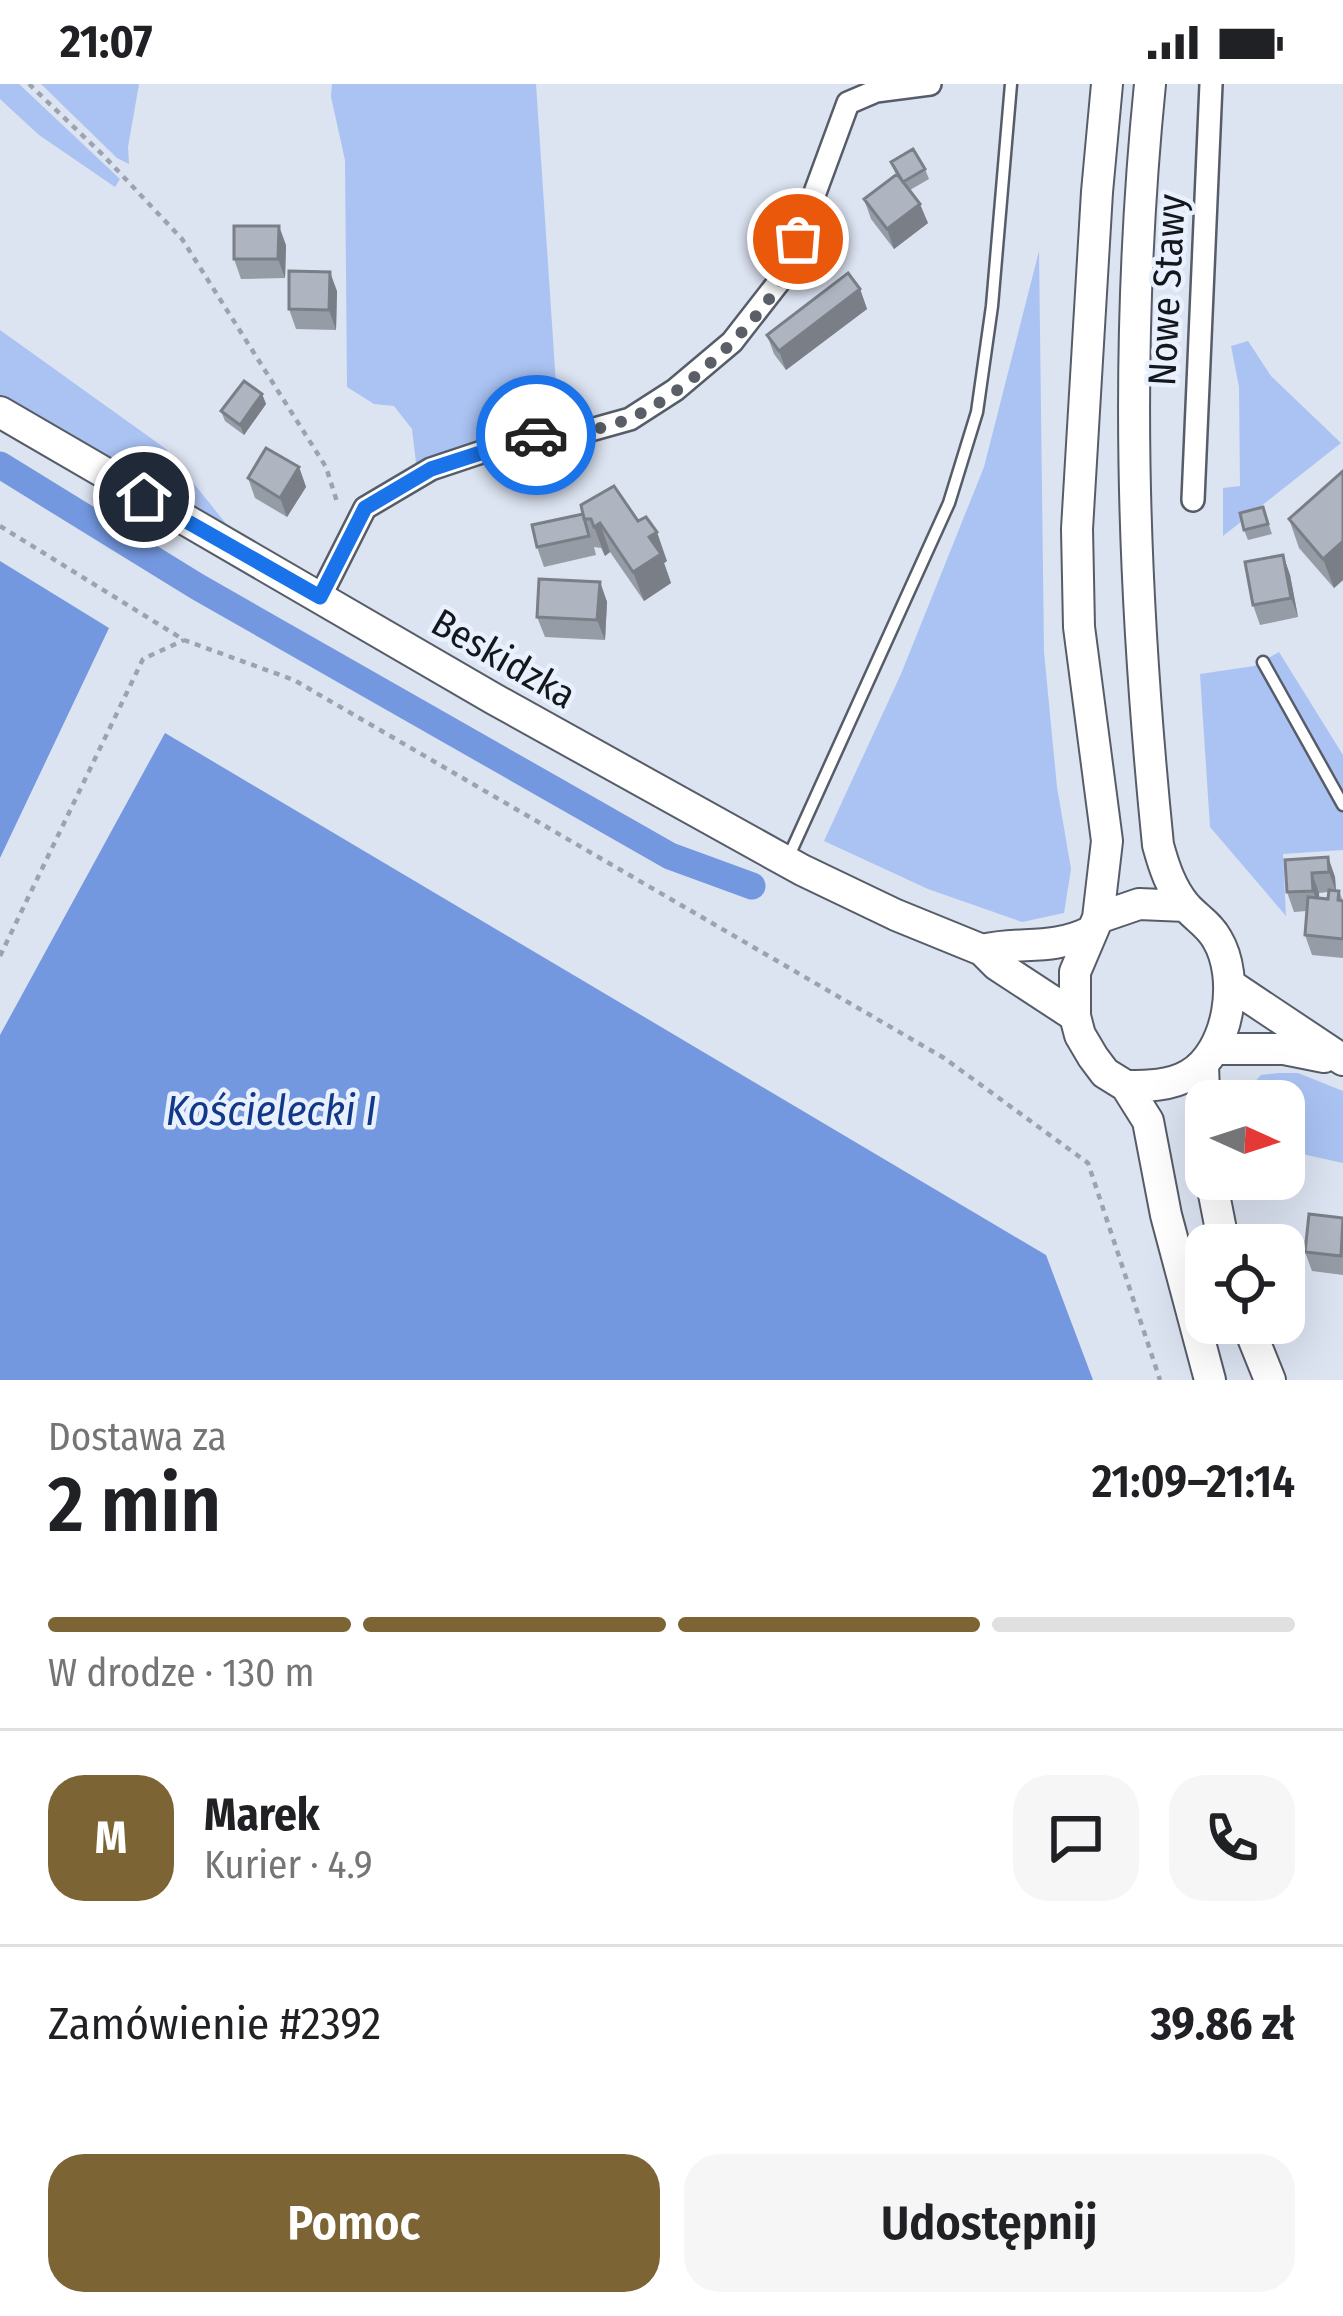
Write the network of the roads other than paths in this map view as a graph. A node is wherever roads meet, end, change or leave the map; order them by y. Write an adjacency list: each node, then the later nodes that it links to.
1 (930, 84): 8 (street)
2 (1011, 84): 11 (lane)
3 (1107, 84): 13 (main road)
4 (1150, 84): 12 (main road)
5 (1211, 84): 7 (street, Nowe Stawy)
6 (0, 412): 8 (main road, Beskidzka)
7 (1193, 500)
8 (320, 597): 11 (main road, Beskidzka)
9 (1263, 662): 10 (lane)
10 (1343, 805)
11 (787, 861): 14 (main road, Beskidzka)
12 (1186, 906): 13 (main road); 15 (main road)
13 (1094, 925): 14 (main road, Beskidzka); 16 (main road)
14 (982, 950): 16 (main road, Beskidzka)
15 (1229, 984): 17 (main road); 18 (main road)
16 (1075, 1016): 20 (main road)
17 (1208, 1057): 18 (main road); 19 (main road); 20 (main road)
18 (1342, 1060)
19 (1207, 1080)
20 (1126, 1086): 22 (main road)
21 (1255, 1344): 23 (main road)
22 (1210, 1380)
23 (1270, 1380)

